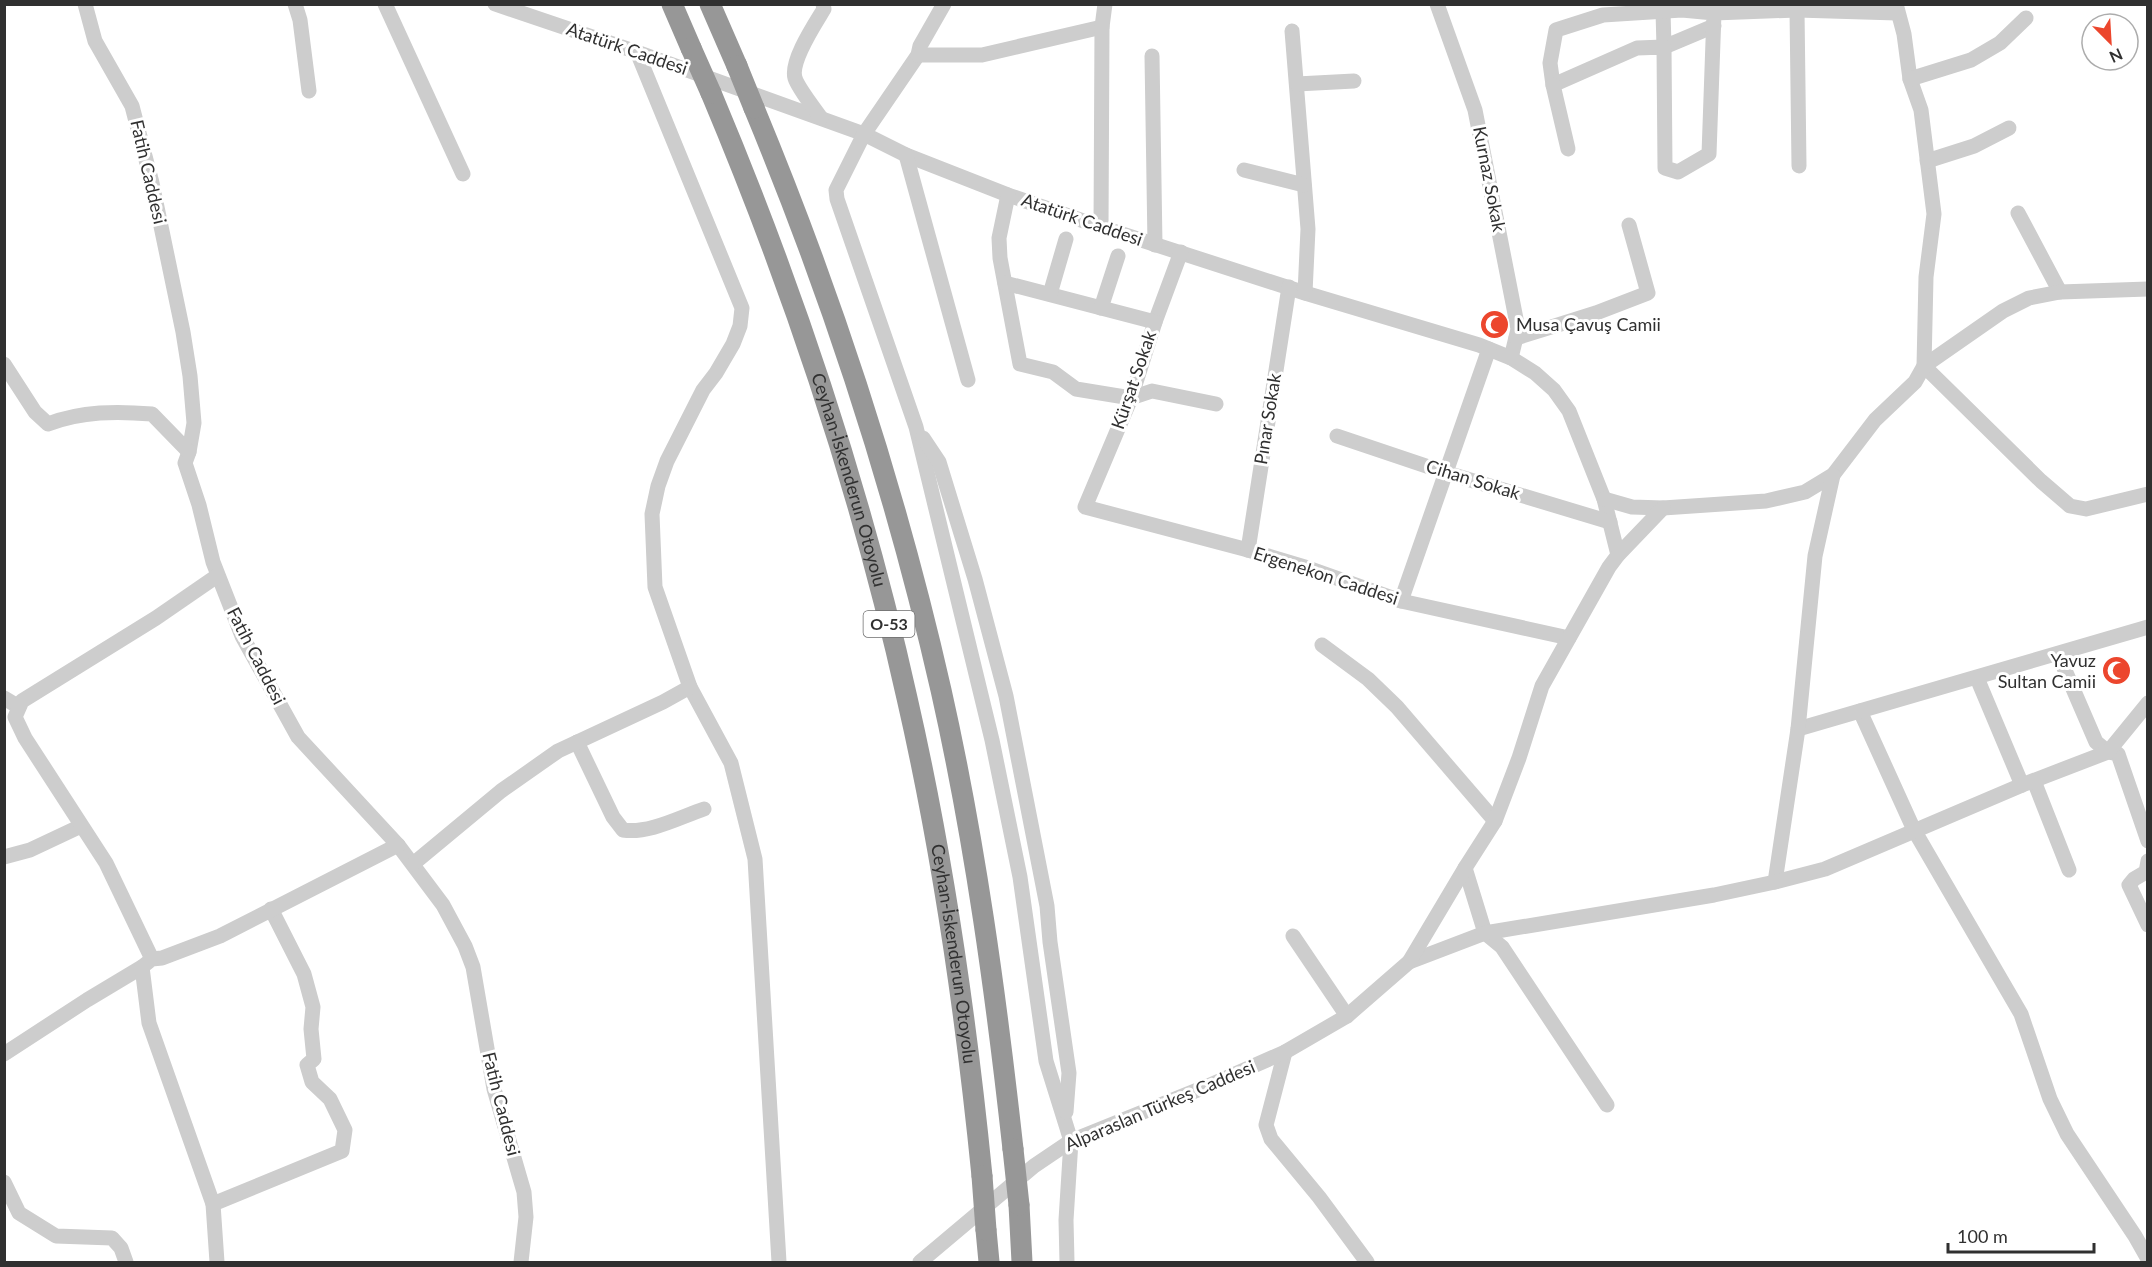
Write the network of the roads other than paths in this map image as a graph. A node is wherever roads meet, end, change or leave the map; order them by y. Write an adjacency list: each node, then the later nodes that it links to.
1 (85, 4): 63 (street, Fatih Caddesi)
2 (295, 4): 26 (street)
3 (385, 4): 35 (street)
4 (495, 4): 19 (street, Atatürk Caddesi)
5 (672, 4): 122 (highway, Ceyhan-İskenderun Otoyolu / O-53, bridge)
6 (710, 4): 123 (highway, Ceyhan-İskenderun Otoyolu / O-53, bridge)
7 (823, 4): 27 (street)
8 (944, 4): 20 (street)
9 (1106, 4): 16 (street)
10 (1437, 4): 53 (street, Kurnaz Sokak)
11 (1897, 9): 12 (street); 22 (street)
12 (1797, 10): 15 (street); 33 (street)
13 (1663, 11): 15 (street); 18 (street); 25 (street)
14 (2026, 18): 22 (street)
15 (1714, 19): 18 (street); 18 (street)
16 (1102, 27): 20 (street); 40 (street)
17 (1292, 31): 24 (street)
18 (1664, 46): 25 (street)
19 (637, 52): 27 (street, Atatürk Caddesi); 80 (street)
20 (918, 55): 29 (street)
21 (1152, 56): 42 (street)
22 (1910, 79): 32 (street)
23 (1354, 81): 24 (street)
24 (1297, 84): 36 (street)
25 (1553, 85): 30 (street)
26 (309, 91)
27 (821, 118): 29 (street, Atatürk Caddesi)
28 (2009, 128): 32 (street)
29 (864, 134): 31 (street, Atatürk Caddesi); 61 (street)
30 (1568, 149)
31 (906, 155): 37 (street, Atatürk Caddesi); 58 (street)
32 (1927, 161): 57 (street)
33 (1799, 166)
34 (1244, 171): 36 (street)
35 (463, 174)
36 (1304, 185): 48 (street)
37 (1008, 195): 40 (street, Atatürk Caddesi); 45 (street)
38 (2018, 213): 49 (street)
39 (1629, 225): 53 (street)
40 (1101, 227): 42 (street, Atatürk Caddesi)
41 (1066, 239): 50 (street)
42 (1155, 245): 43 (street, Atatürk Caddesi)
43 (1181, 252): 46 (street, Atatürk Caddesi); 52 (street, Kürşat Sokak)
44 (1118, 256): 51 (street)
45 (1005, 283): 50 (street); 59 (street)
46 (1289, 287): 48 (street, Atatürk Caddesi); 71 (street, Pınar Sokak)
47 (2148, 289): 49 (street)
48 (1305, 292): 54 (street, Atatürk Caddesi)
49 (2060, 292): 57 (street)
50 (1050, 294): 51 (street)
51 (1101, 308): 52 (street)
52 (1155, 322): 59 (street, Kürşat Sokak)
53 (1516, 338): 55 (street, Kurnaz Sokak)
54 (1489, 349): 55 (street, Atatürk Caddesi); 64 (street)
55 (1511, 358): 67 (street, Atatürk Caddesi)
56 (4, 363): 63 (street)
57 (1924, 366): 65 (street); 66 (street)
58 (968, 380)
59 (1131, 398): 60 (street); 68 (street, Kürşat Sokak)
60 (1216, 404)
61 (916, 427): 111 (street); 111 (street)
62 (1337, 436): 64 (street, Cihan Sokak)
63 (189, 452): 73 (street, Fatih Caddesi)
64 (1447, 472): 70 (street, Cihan Sokak); 74 (street)
65 (1833, 475): 69 (street); 85 (street)
66 (2148, 494)
67 (1604, 499): 69 (street); 70 (street, Atatürk Caddesi)
68 (1085, 507): 71 (street, Ergenekon Caddesi)
69 (1663, 508): 72 (street)
70 (1610, 522): 72 (street, Atatürk Caddesi)
71 (1248, 550): 74 (street, Ergenekon Caddesi)
72 (1618, 555): 76 (street)
73 (218, 576): 83 (street); 94 (street, Fatih Caddesi)
74 (1401, 601): 76 (street, Ergenekon Caddesi)
75 (2148, 627): 78 (street)
76 (1569, 638): 90 (street)
77 (1322, 645): 90 (street)
78 (2058, 654): 79 (street); 87 (street)
79 (1977, 678): 84 (street); 88 (street)
80 (690, 687): 86 (street); 120 (street)
81 (4, 698): 83 (street)
82 (2148, 704): 87 (street)
83 (19, 707): 91 (street)
84 (1860, 711): 85 (street); 92 (street)
85 (1798, 729): 100 (street)
86 (577, 742): 89 (street); 97 (street)
87 (2108, 752): 88 (street); 93 (street)
88 (2028, 783): 92 (street); 99 (street)
89 (704, 809)
90 (1496, 821): 98 (street)
91 (81, 826): 95 (street); 106 (street)
92 (1914, 830): 100 (street); 116 (street)
93 (2148, 841)
94 (398, 844): 97 (street, Fatih Caddesi); 101 (street)
95 (4, 857)
96 (2148, 861): 102 (street)
97 (413, 864): 119 (street, Fatih Caddesi)
98 (1465, 868): 103 (street); 105 (street)
99 (2069, 870)
100 (1775, 882): 103 (street)
101 (271, 909): 106 (street); 114 (street)
102 (2148, 925)
103 (1485, 933): 105 (street); 110 (street)
104 (1293, 936): 107 (street)
105 (1409, 962): 107 (street, Alparaslan Türkeş Caddesi)
106 (147, 963): 109 (street); 114 (street)
107 (1347, 1016): 108 (street, Alparaslan Türkeş Caddesi)
108 (1285, 1052): 112 (street, Alparaslan Türkeş Caddesi); 125 (street)
109 (4, 1054)
110 (1607, 1105)
111 (1066, 1121): 112 (street)
112 (1071, 1141): 121 (street, Alparaslan Türkeş Caddesi); 124 (street)
113 (4, 1182): 115 (street)
114 (213, 1203): 118 (street)
115 (12, 1216): 117 (street)
116 (2148, 1258)
117 (126, 1263)
118 (217, 1263)
119 (521, 1263)
120 (779, 1263)
121 (920, 1263)
122 (988, 1263)
123 (1022, 1263)
124 (1067, 1263)
125 (1367, 1263)

